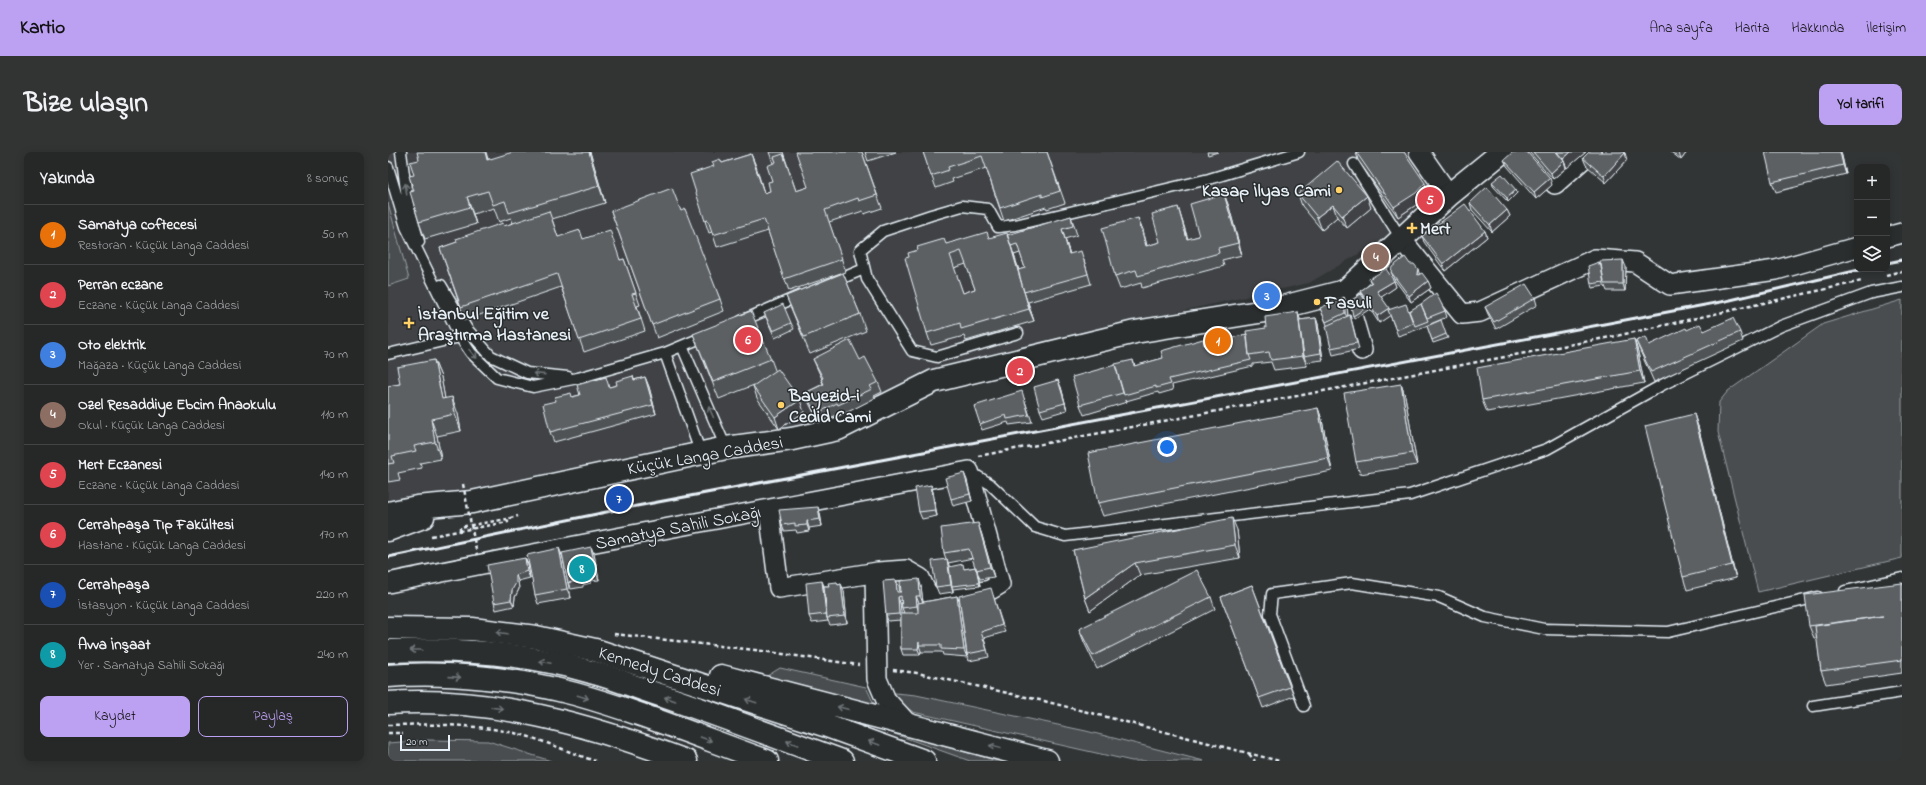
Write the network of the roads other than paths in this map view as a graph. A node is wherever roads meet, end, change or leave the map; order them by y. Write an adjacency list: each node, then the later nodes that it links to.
1 (401, 152): 27 (lane, one-way to 1)
2 (1299, 152): 14 (lane)
3 (1419, 152): 9 (street)
4 (1502, 152): 9 (main road, Küçük Langa Caddesi)
5 (1525, 152): 6 (street)
6 (1591, 152)
7 (1354, 164): 12 (lane)
8 (388, 166): 22 (lane)
9 (1449, 195): 12 (main road, Küçük Langa Caddesi)
10 (1902, 233): 11 (street)
11 (1890, 236)
12 (1402, 240): 13 (street); 17 (main road, Küçük Langa Caddesi)
13 (1854, 248)
14 (864, 269): 15 (lane); 21 (lane)
15 (820, 287)
16 (1902, 287): 30 (lane)
17 (1345, 291): 24 (street); 28 (main road, Küçük Langa Caddesi)
18 (806, 294): 19 (lane)
19 (733, 325)
20 (718, 331): 23 (lane)
21 (1018, 332)
22 (460, 337): 26 (lane); 27 (lane, one-way to 27)
23 (682, 346): 25 (lane); 28 (lane, one-way to 23)
24 (1362, 350)
25 (665, 353): 27 (lane); 29 (lane)
26 (388, 354)
27 (578, 378)
28 (726, 448): 29 (main road, Küçük Langa Caddesi)
29 (701, 454): 31 (main road, Küçük Langa Caddesi)
30 (971, 464): 32 (street, Samatya Sahili Sokağı); 35 (street)
31 (467, 493): 33 (main road, Küçük Langa Caddesi); 34 (main road)
32 (769, 510): 35 (street); 37 (street, Samatya Sahili Sokağı)
33 (388, 513)
34 (388, 530)
35 (875, 573): 46 (street)
36 (1902, 578): 44 (lane)
37 (388, 583)
38 (388, 628): 39 (main road, Kennedy Caddesi, one-way to 38)
39 (595, 650): 46 (main road, one-way to 39); 52 (main road, Kennedy Caddesi, one-way to 39)
40 (388, 651): 51 (main road, one-way to 40)
41 (388, 676): 50 (main road, one-way to 50)
42 (1902, 692): 45 (lane)
43 (388, 703): 47 (main road, one-way to 47)
44 (1304, 706)
45 (1813, 706)
46 (908, 724): 53 (main road, one-way to 46)
47 (611, 734): 48 (main road); 49 (main road)
48 (654, 761)
49 (686, 761)
50 (767, 761)
51 (842, 761)
52 (924, 761)
53 (1046, 761)

